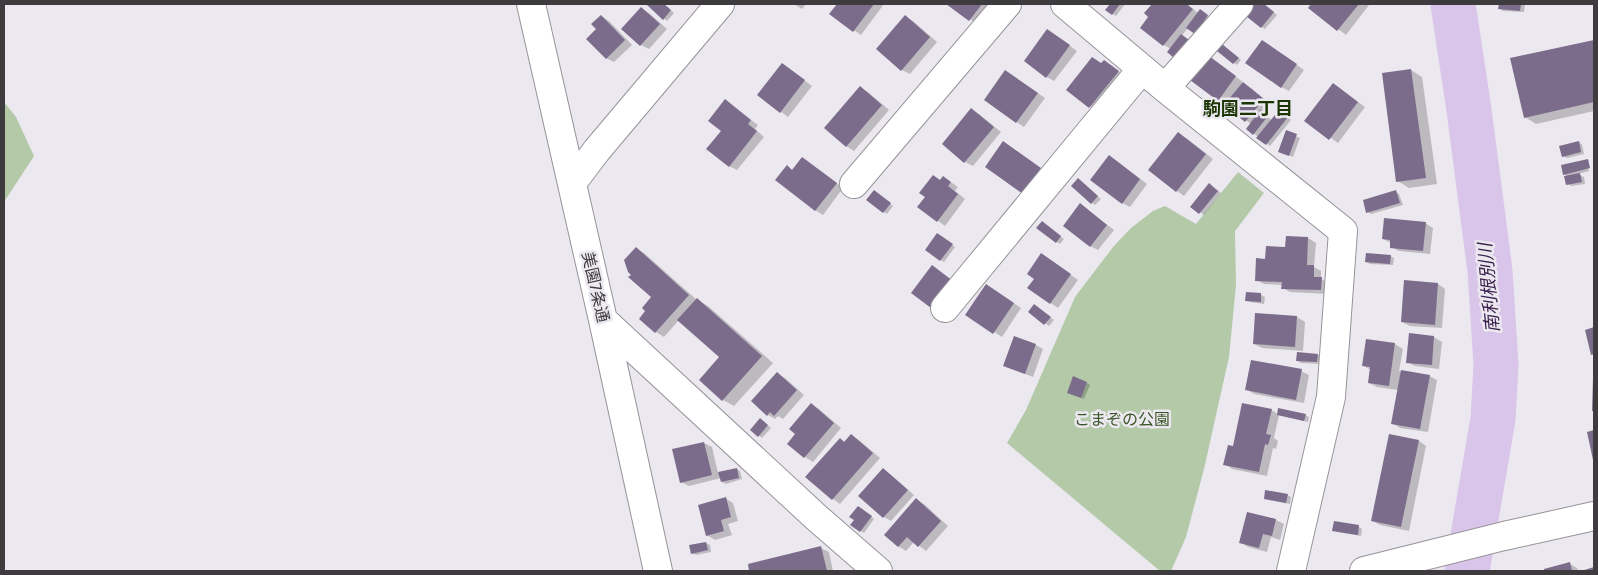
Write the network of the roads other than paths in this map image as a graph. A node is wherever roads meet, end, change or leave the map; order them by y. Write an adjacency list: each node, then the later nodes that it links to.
1 (531, 4): 8 (street, 美園7条通)
2 (720, 4): 8 (street)
3 (1007, 4): 9 (street)
4 (1065, 4): 6 (street)
5 (1239, 4): 7 (street)
6 (1142, 69): 7 (street); 10 (street)
7 (1165, 88): 15 (street)
8 (572, 183): 11 (street, 美園7条通)
9 (854, 184)
10 (945, 308)
11 (603, 320): 13 (street, 美園7条通); 14 (street)
12 (1594, 516): 16 (street)
13 (658, 571)
14 (878, 571)
15 (1291, 571)
16 (1364, 571)

